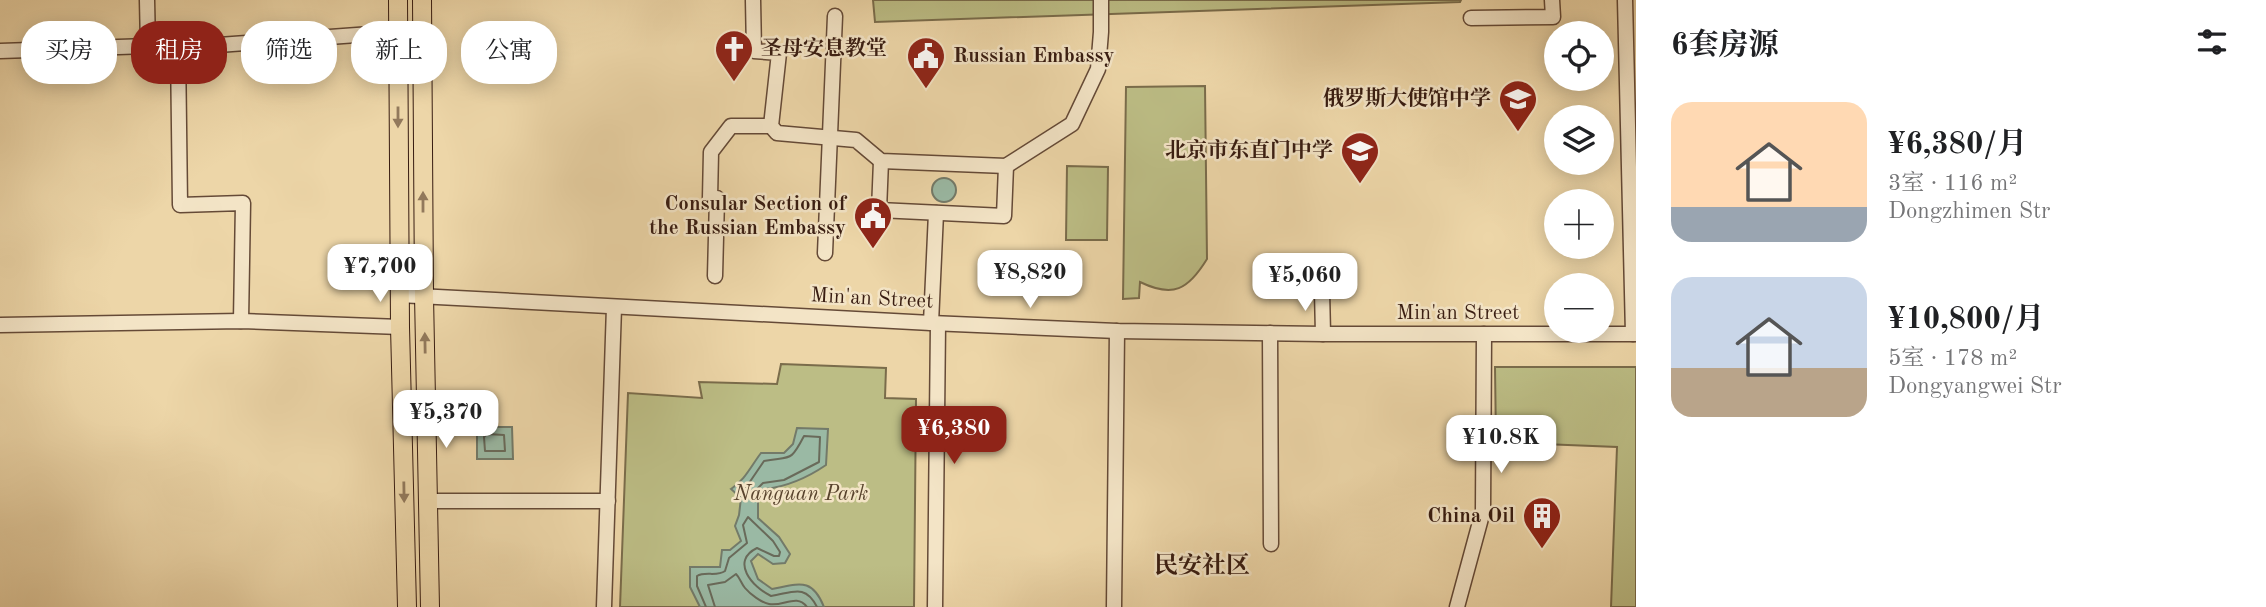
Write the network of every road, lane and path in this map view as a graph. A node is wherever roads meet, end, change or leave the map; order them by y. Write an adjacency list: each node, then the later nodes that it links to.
1 (147, 0): 10 (street)
2 (398, 0): 11 (main road)
3 (422, 0): 27 (main road, one-way to 3)
4 (752, 0): 18 (street)
5 (1101, 0): 21 (street)
6 (1552, 0): 9 (street)
7 (1625, 0): 37 (street)
8 (835, 16): 19 (street)
9 (1471, 18)
10 (147, 21)
11 (398, 21)
12 (351, 35): 13 (street)
13 (227, 44)
14 (131, 47): 15 (street)
15 (0, 51)
16 (178, 84): 29 (street)
17 (398, 84): 26 (main road, one-way to 26)
18 (771, 126): 19 (street); 24 (street)
19 (830, 137): 20 (street); 23 (street)
20 (881, 161): 21 (street); 22 (street)
21 (1006, 166): 22 (street)
22 (936, 213): 30 (street)
23 (825, 253)
24 (715, 276)
25 (1322, 291): 35 (street)
26 (399, 295): 27 (street, Min'an Street); 32 (main road)
27 (424, 295): 28 (street, Min'an Street); 39 (main road, one-way to 27)
28 (614, 307): 30 (street, Min'an Street); 38 (street)
29 (241, 320): 31 (street); 32 (street)
30 (935, 323): 33 (street, Min'an Street); 44 (street)
31 (0, 325)
32 (400, 327): 41 (main road, one-way to 41)
33 (1117, 331): 34 (street, Min'an Street); 45 (street)
34 (1270, 333): 35 (street, Min'an Street); 40 (street)
35 (1323, 334): 36 (street, Min'an Street)
36 (1484, 334): 37 (street, Min'an Street); 46 (street)
37 (1634, 334)
38 (608, 501): 39 (street); 43 (street)
39 (428, 502): 42 (main road)
40 (1271, 544)
41 (407, 607)
42 (430, 607)
43 (604, 607)
44 (935, 607)
45 (1114, 607)
46 (1457, 607)

